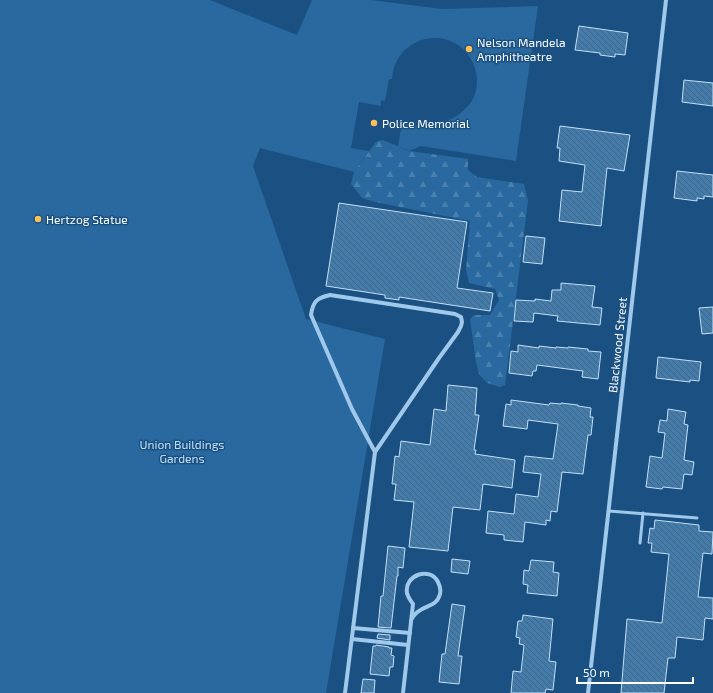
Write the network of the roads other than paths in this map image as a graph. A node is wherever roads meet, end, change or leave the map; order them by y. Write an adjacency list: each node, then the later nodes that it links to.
1 (666, 0): 3 (street, Blackwood Street)
2 (375, 452): 2 (street); 8 (street)
3 (609, 510): 4 (lane); 14 (street, Blackwood Street)
4 (643, 513): 5 (lane); 6 (lane)
5 (697, 518)
6 (640, 543)
7 (411, 620): 7 (street); 9 (street)
8 (353, 628): 9 (street); 10 (street)
9 (410, 633): 11 (street)
10 (352, 639): 11 (street); 12 (street)
11 (408, 645): 13 (street)
12 (345, 693)
13 (403, 693)
14 (588, 693)

